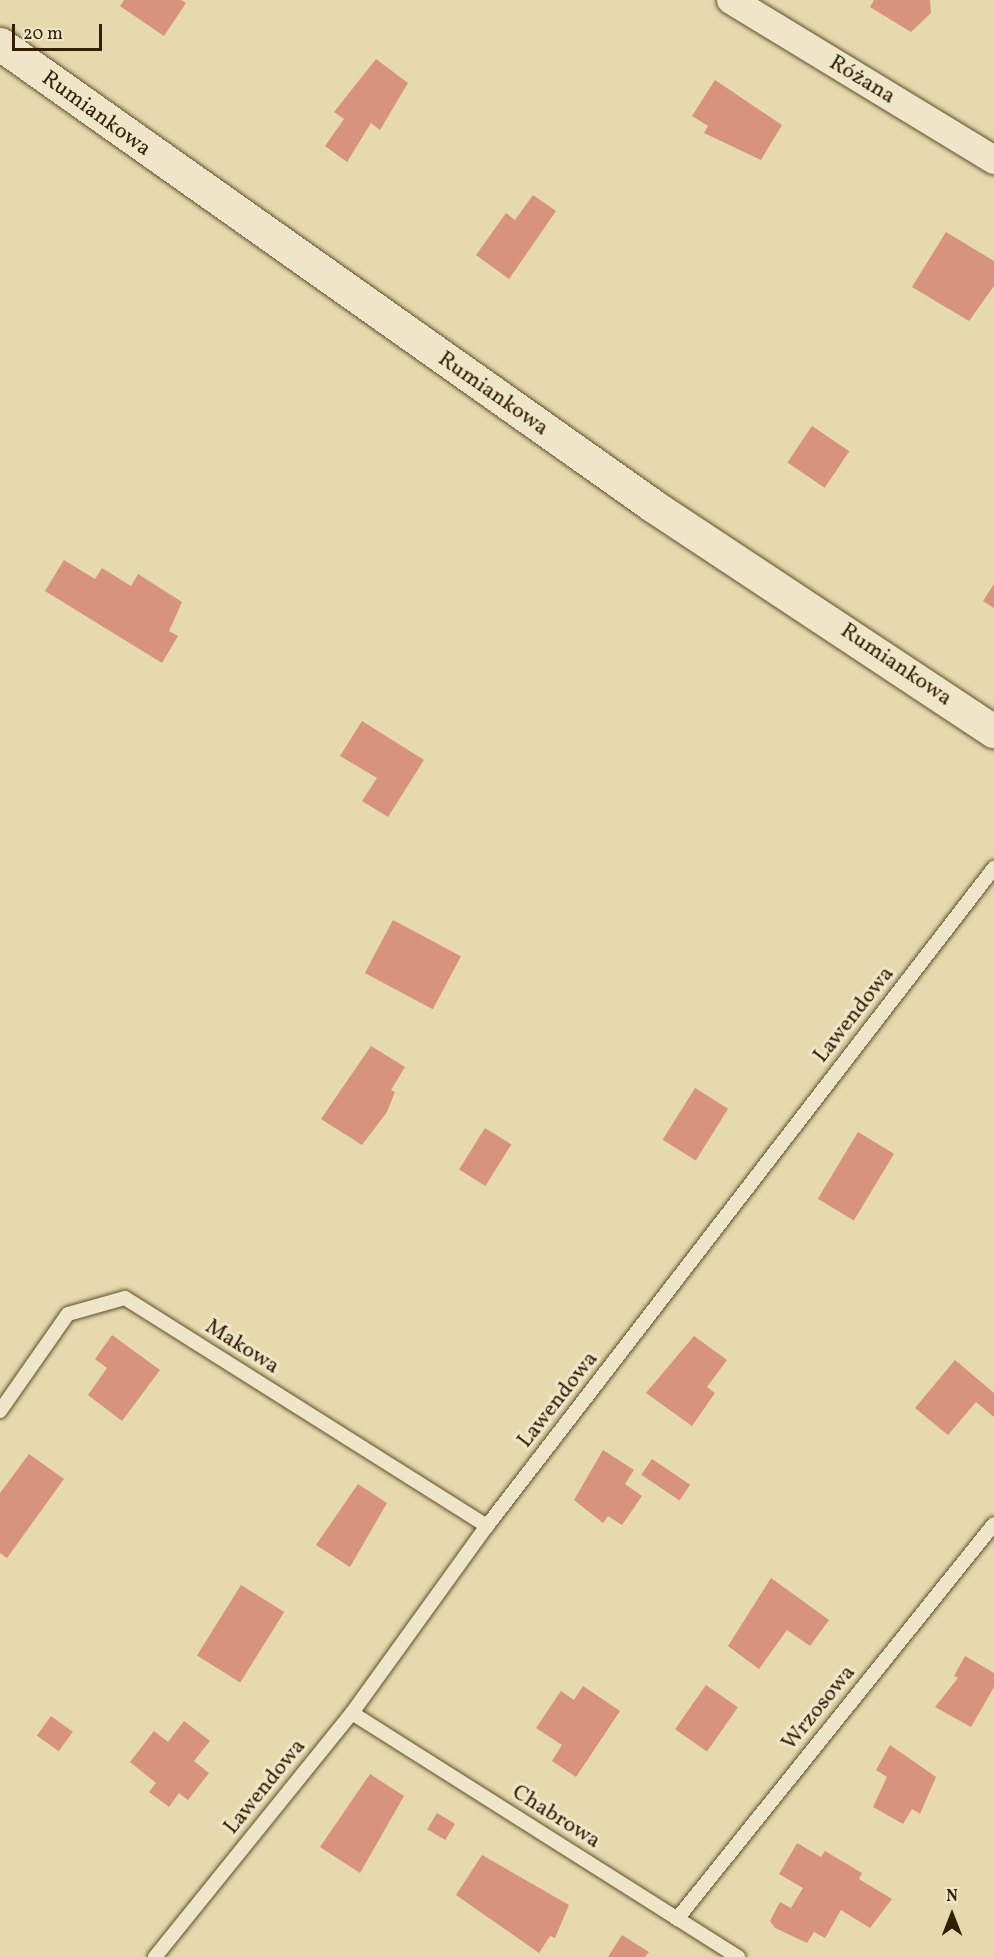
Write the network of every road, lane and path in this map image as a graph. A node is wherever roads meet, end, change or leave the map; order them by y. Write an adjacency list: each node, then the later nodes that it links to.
1 (731, 0): 3 (street, Różana)
2 (0, 44): 4 (street, Rumiankowa)
3 (994, 160)
4 (994, 731)
5 (994, 868): 8 (lane, Lawendowa)
6 (0, 1411): 8 (lane, Makowa)
7 (994, 1524): 10 (lane, Wrzosowa)
8 (488, 1526): 9 (lane, Lawendowa)
9 (352, 1713): 10 (lane, Chabrowa); 11 (lane, Lawendowa)
10 (677, 1919): 12 (lane, Chabrowa)
11 (155, 1957)
12 (738, 1957)

